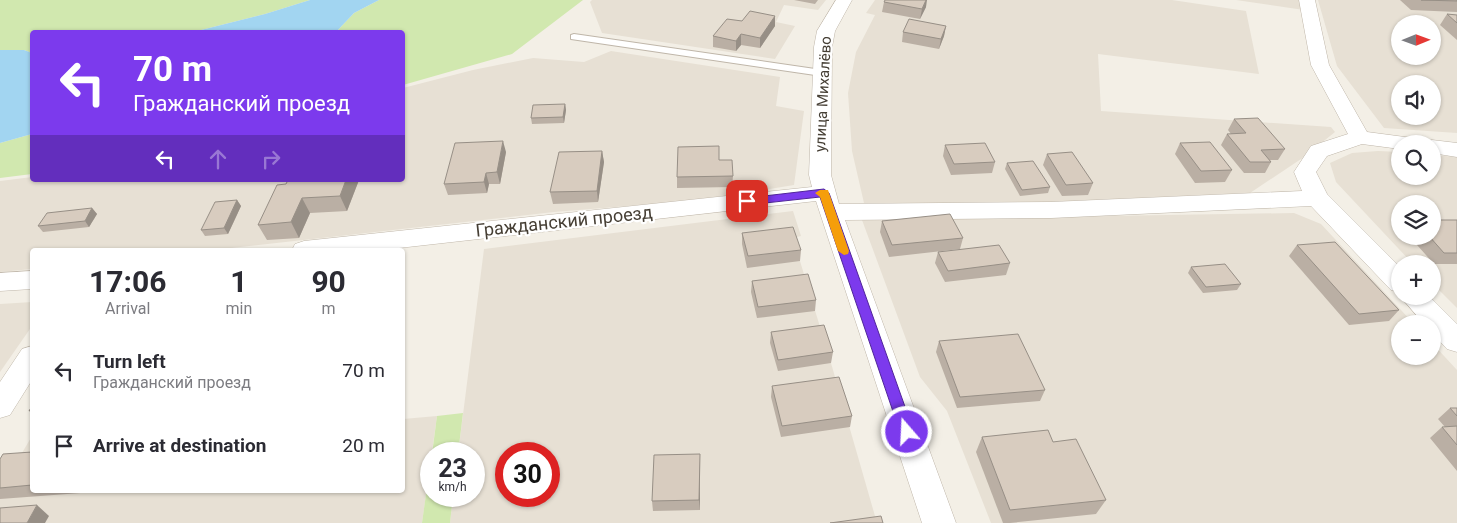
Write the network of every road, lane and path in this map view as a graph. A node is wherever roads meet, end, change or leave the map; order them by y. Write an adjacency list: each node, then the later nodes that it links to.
1 (844, 0): 4 (street, улица Михалёво)
2 (1307, 0): 5 (street)
3 (574, 38): 4 (lane)
4 (822, 73): 10 (street, улица Михалёво)
5 (1360, 137): 6 (street); 9 (street)
6 (1391, 141)
7 (1441, 147): 8 (street)
8 (1457, 150)
9 (1317, 198): 10 (street, Гражданский проезд); 12 (street)
10 (827, 202): 11 (street, Гражданский проезд); 19 (street, улица Михалёво)
11 (326, 248)
12 (1391, 274)
13 (30, 280): 14 (street)
14 (0, 282)
15 (1422, 305): 16 (street)
16 (1457, 341)
17 (30, 359): 18 (street)
18 (0, 406)
19 (939, 523)

